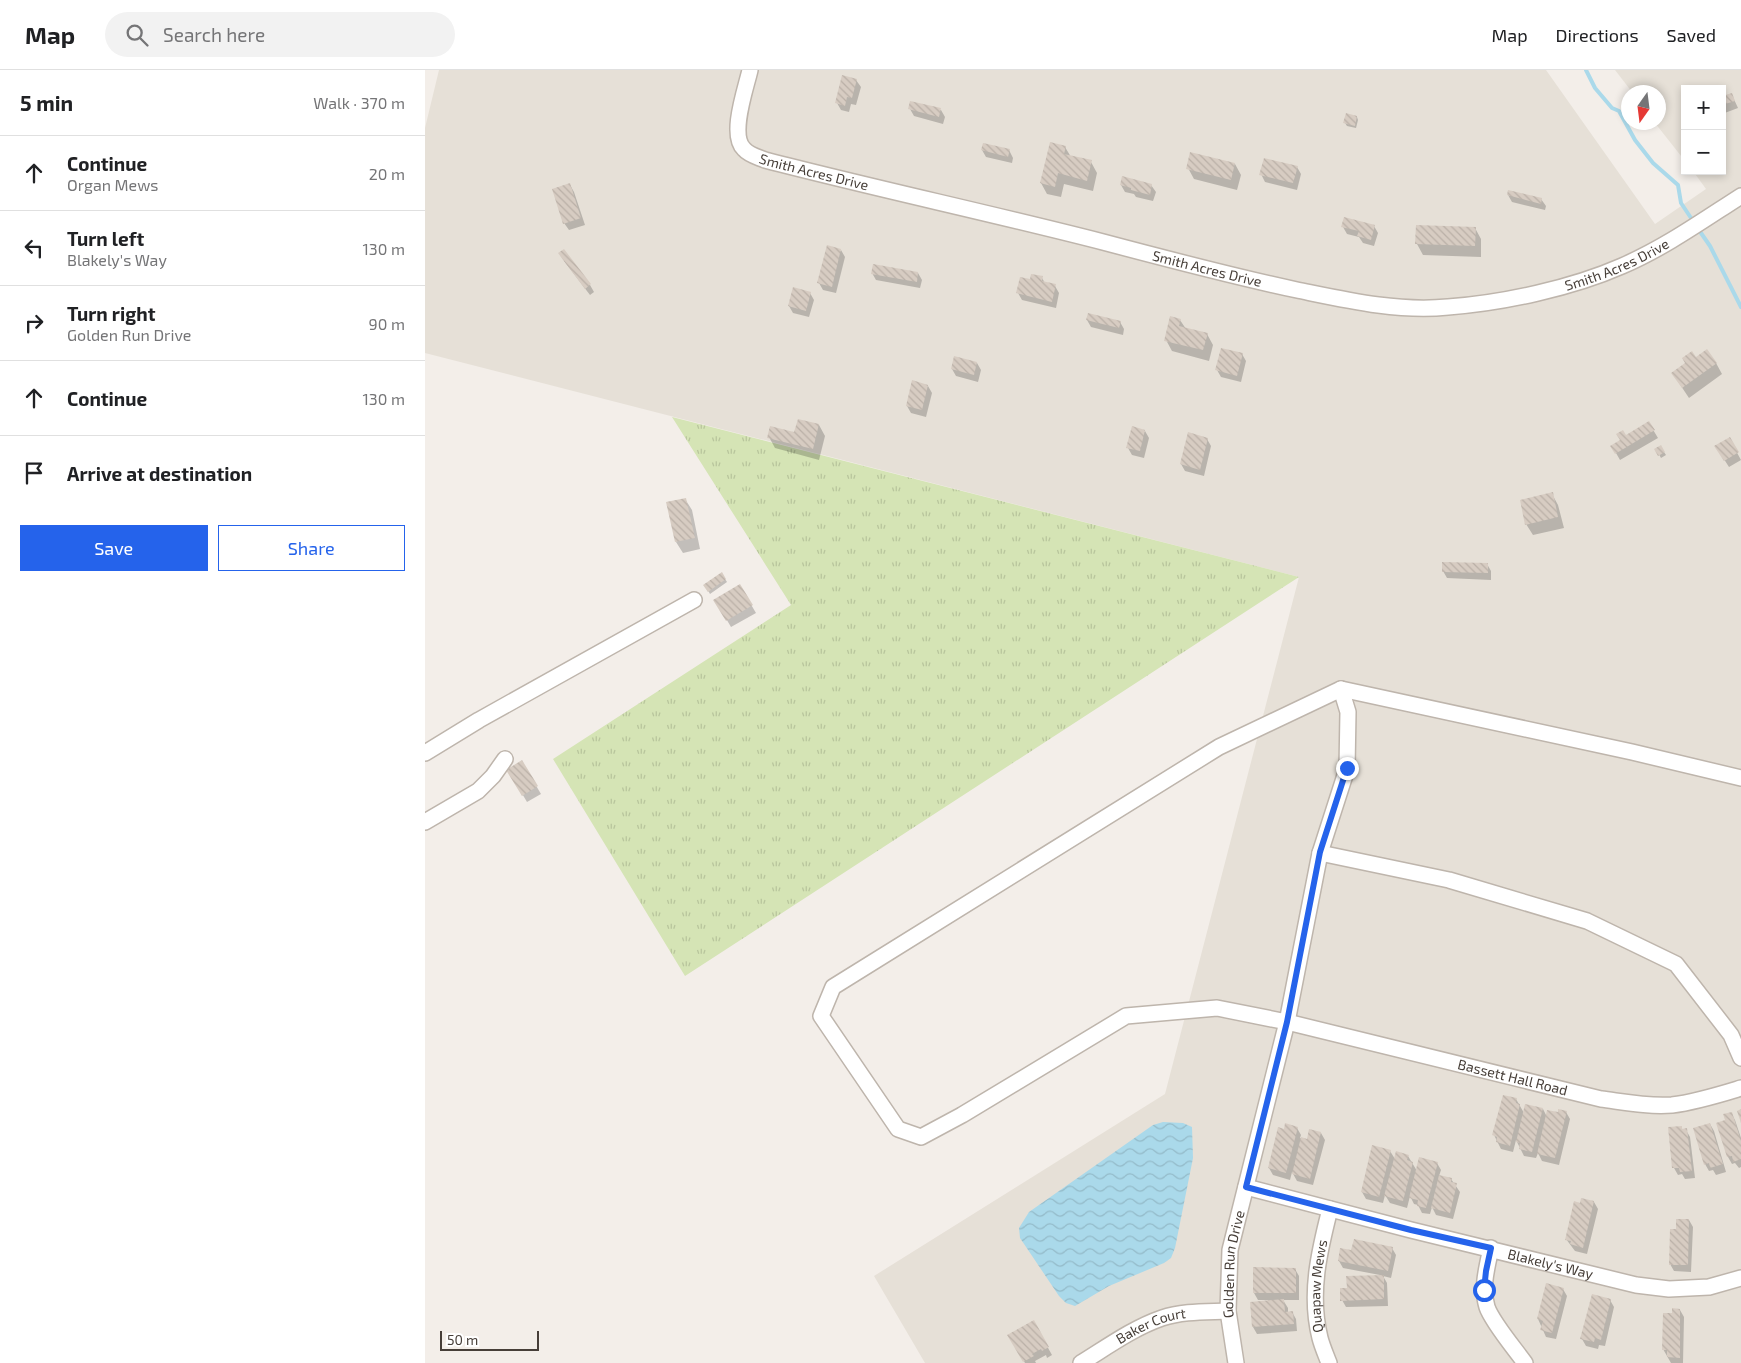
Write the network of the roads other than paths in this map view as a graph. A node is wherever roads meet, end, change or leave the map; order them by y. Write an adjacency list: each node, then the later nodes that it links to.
1 (750, 70): 2 (street, Smith Acres Drive)
2 (1741, 196)
3 (694, 600): 5 (street)
4 (1341, 689): 7 (street); 9 (street, Golden Run Drive); 10 (street, Bassett Hall Road)
5 (425, 753)
6 (505, 759): 8 (street)
7 (1741, 778)
8 (425, 822)
9 (1320, 852): 10 (street, Golden Run Drive); 11 (street)
10 (1287, 1022): 12 (street, Bassett Hall Road); 13 (street, Golden Run Drive)
11 (1741, 1058)
12 (1741, 1088)
13 (1246, 1187): 14 (street, Blakely's Way); 17 (street, Golden Run Drive)
14 (1330, 1209): 15 (street, Blakely's Way); 20 (street, Quapaw Mews)
15 (1491, 1248): 16 (street, Blakely's Way); 21 (street)
16 (1741, 1278)
17 (1228, 1311): 18 (street, Baker Court); 19 (street, Golden Run Drive)
18 (1081, 1363)
19 (1236, 1363)
20 (1329, 1363)
21 (1525, 1363)

